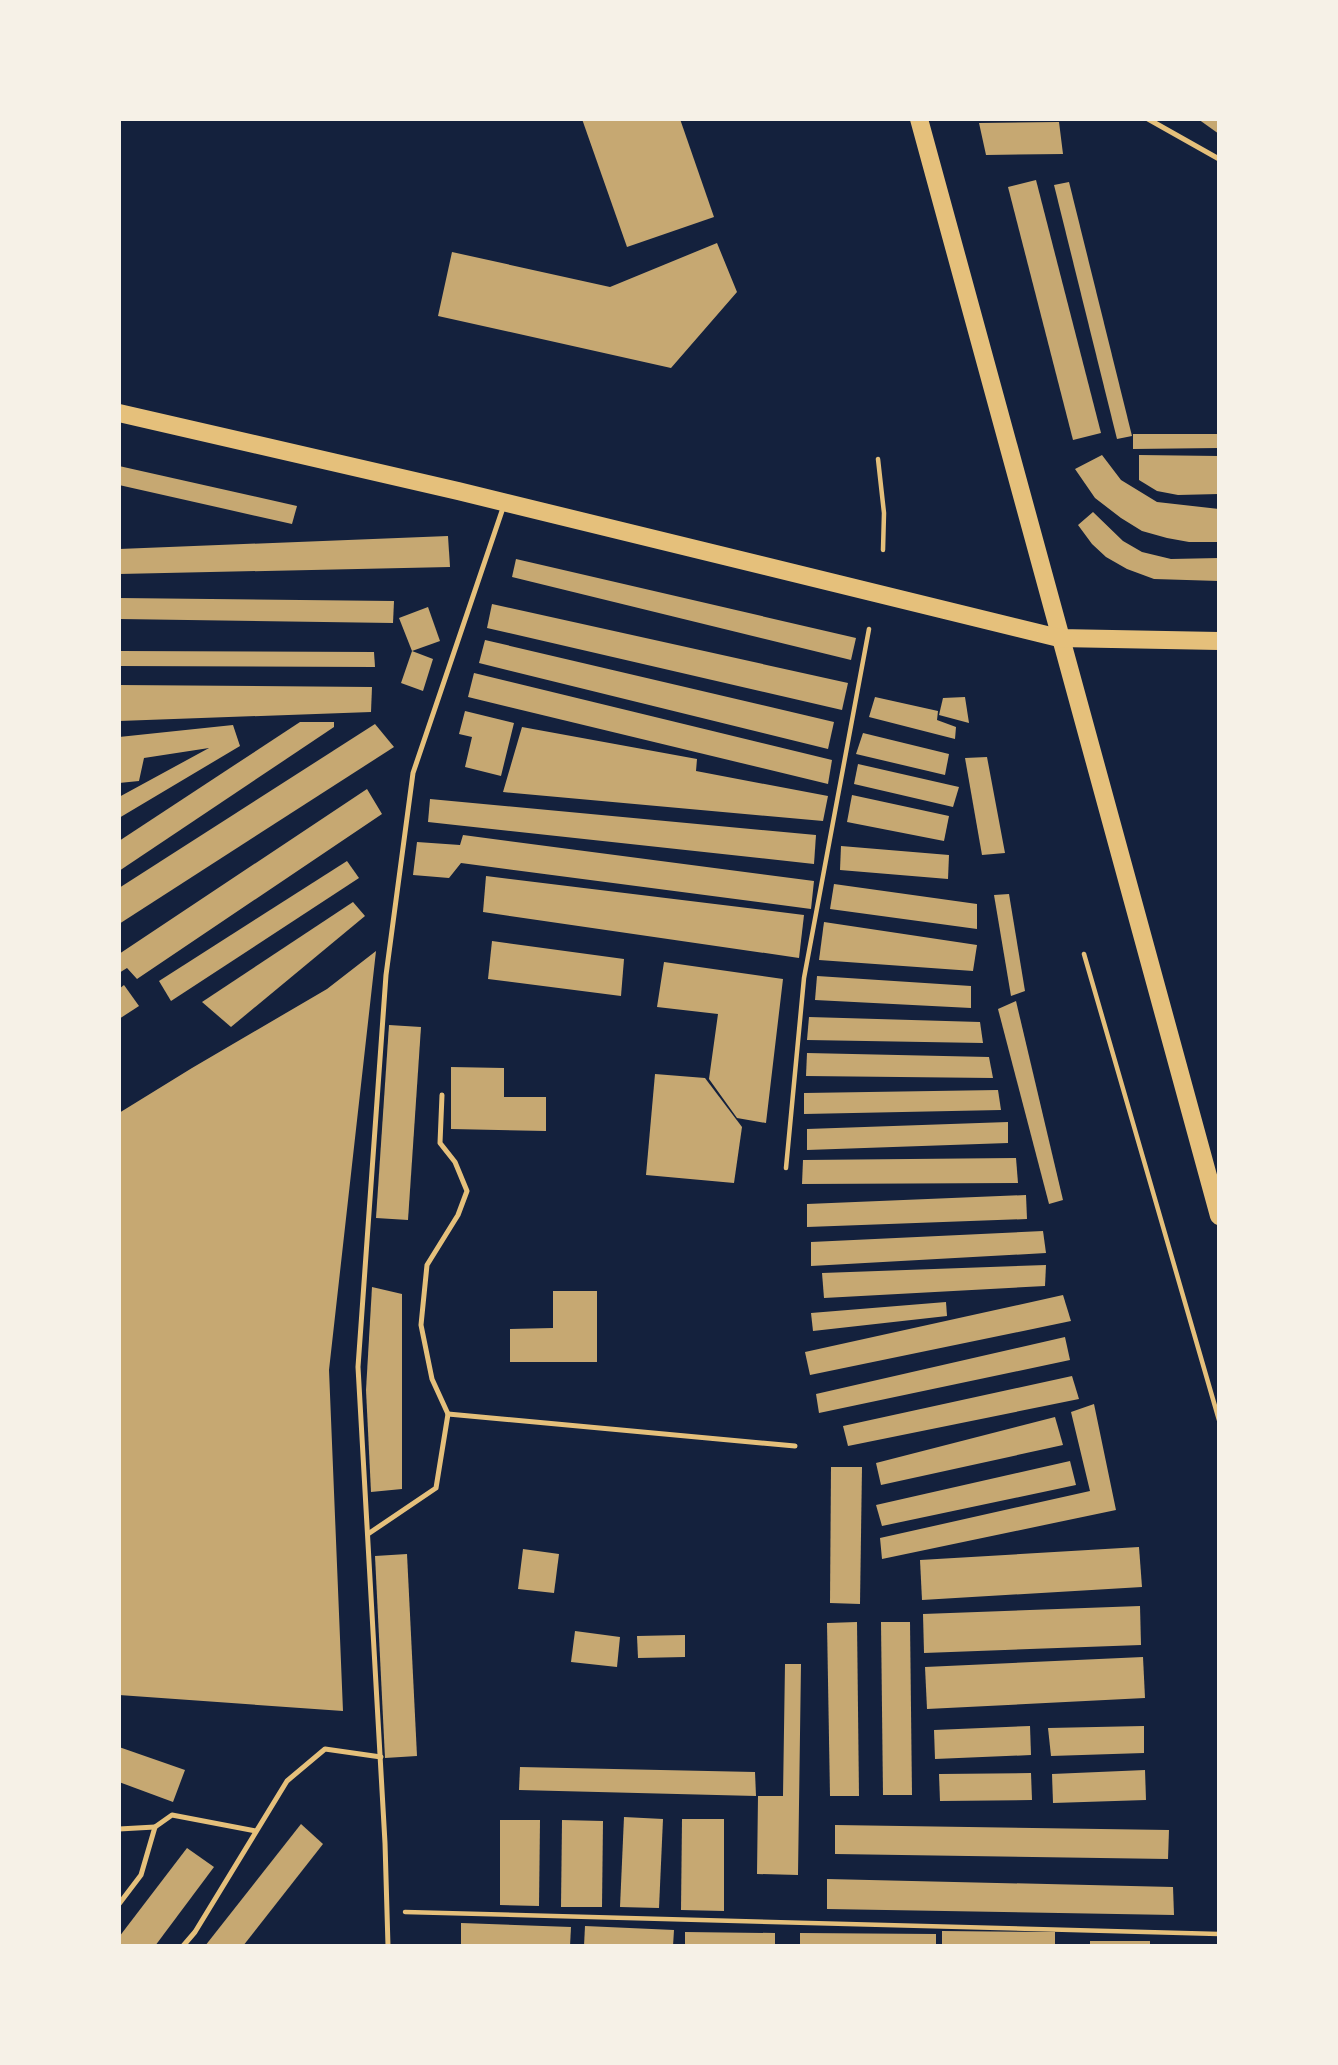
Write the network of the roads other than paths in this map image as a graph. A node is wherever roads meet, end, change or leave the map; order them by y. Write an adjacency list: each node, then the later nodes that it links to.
1 (919, 119): 6 (main road)
2 (1148, 119): 3 (lane)
3 (1219, 159)
4 (119, 413): 5 (main road)
5 (505, 502): 6 (main road); 12 (lane)
6 (1059, 638): 7 (main road); 9 (main road)
7 (1219, 641)
8 (442, 1095): 10 (lane)
9 (1219, 1216)
10 (448, 1414): 11 (lane); 12 (lane)
11 (795, 1446)
12 (368, 1534): 13 (lane)
13 (381, 1757): 16 (lane); 19 (lane)
14 (155, 1827): 15 (lane); 16 (lane); 17 (lane)
15 (119, 1829)
16 (256, 1831): 18 (lane)
17 (119, 1904)
18 (183, 1946)
19 (388, 1946)

